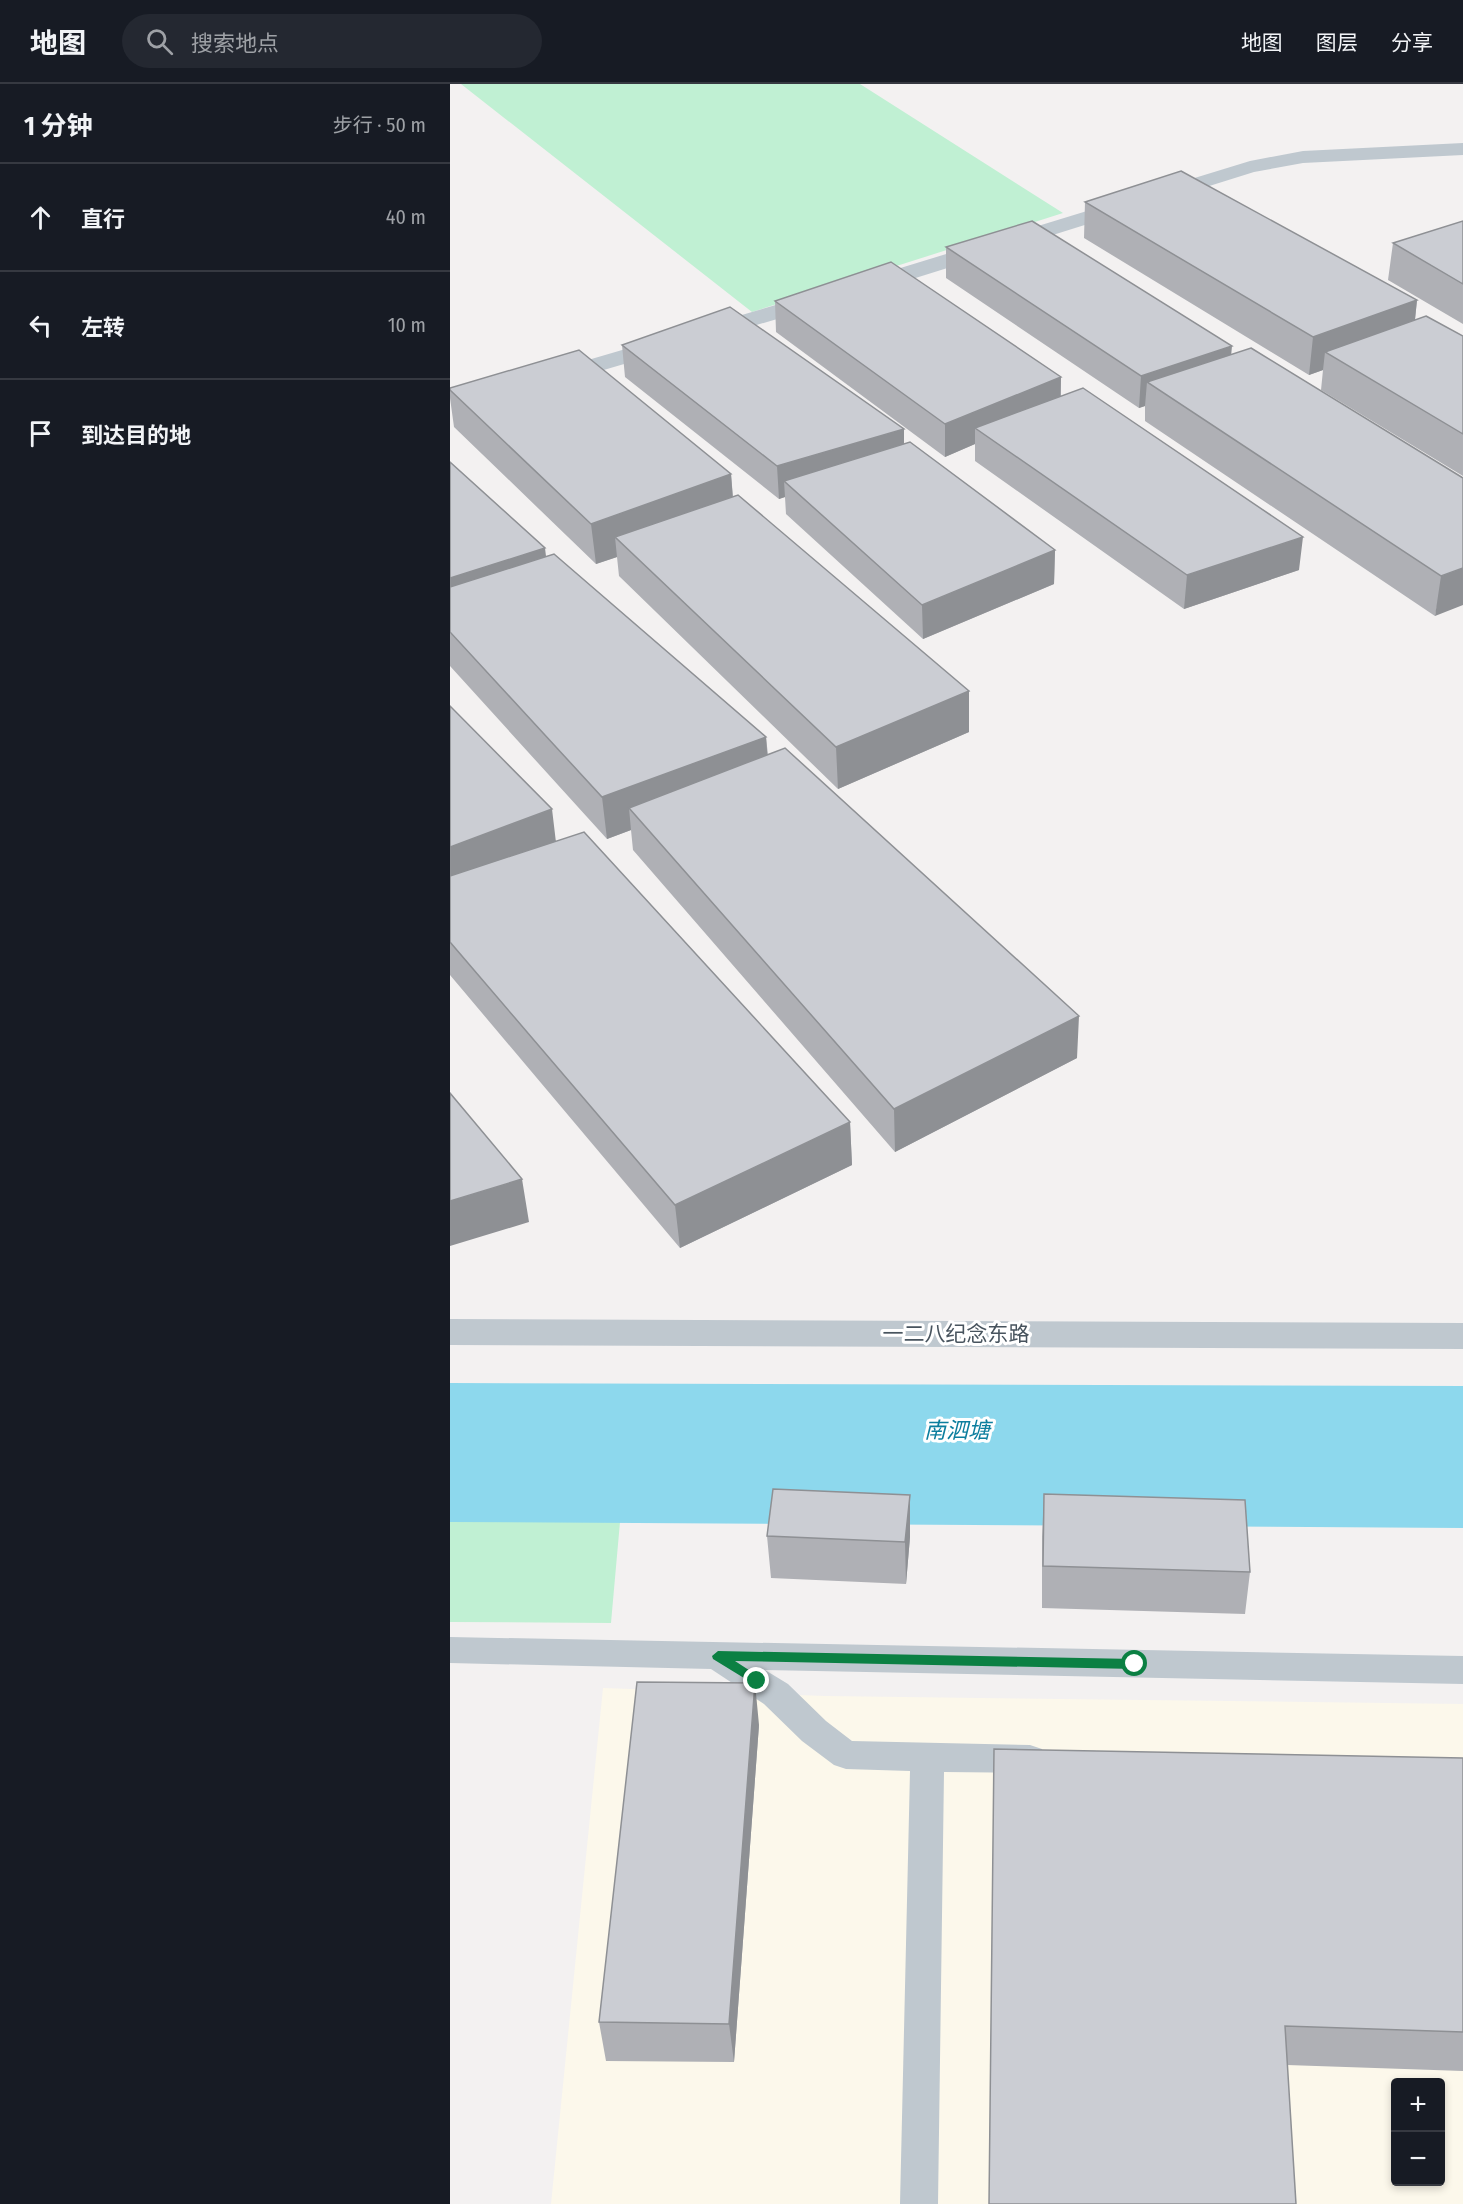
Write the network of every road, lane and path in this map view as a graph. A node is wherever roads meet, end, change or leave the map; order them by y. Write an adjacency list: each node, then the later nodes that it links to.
1 (1463, 149): 2 (street)
2 (540, 382)
3 (450, 1332): 4 (street, 一二八纪念东路)
4 (1463, 1336)
5 (450, 1650): 6 (lane)
6 (718, 1656): 7 (lane); 8 (lane)
7 (1463, 1670)
8 (927, 1757): 9 (lane); 10 (lane)
9 (1058, 1760)
10 (919, 2204)

